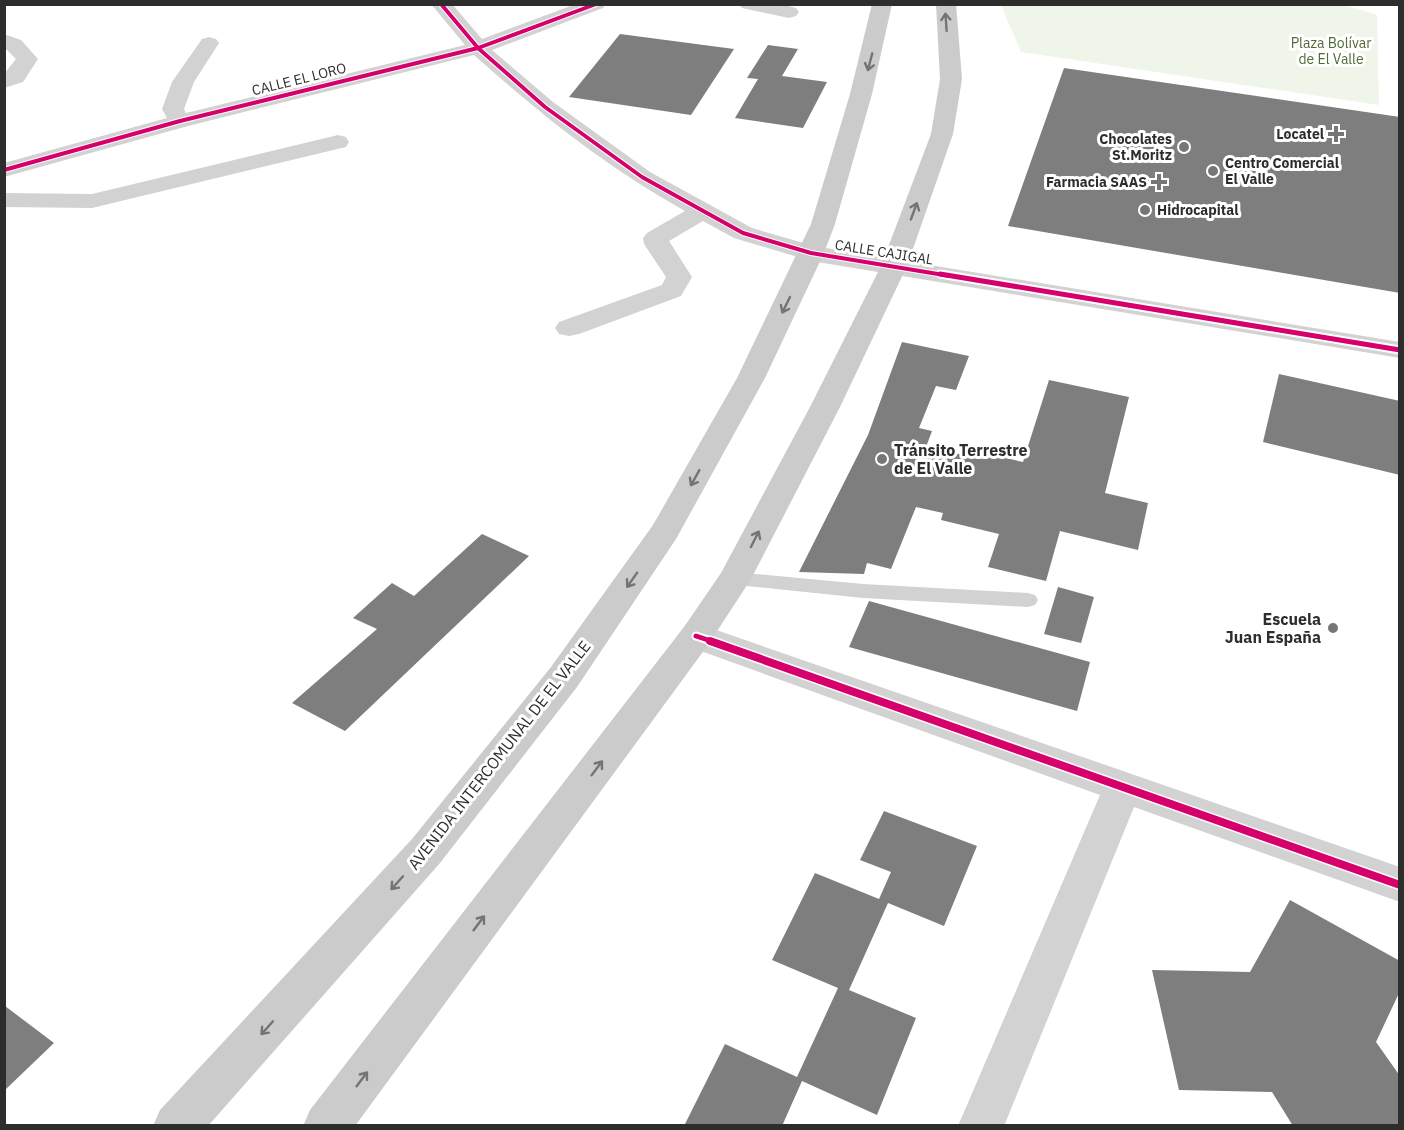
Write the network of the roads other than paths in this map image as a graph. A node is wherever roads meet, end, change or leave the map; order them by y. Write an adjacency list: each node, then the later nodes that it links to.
1 (441, 4): 9 (street, CALLE CAJIGAL)
2 (596, 4): 9 (street, CALLE EL LORO)
3 (749, 4): 6 (street)
4 (882, 4): 16 (main road, AVENIDA INTERCOMUNAL DE EL VALLE, one-way to 16)
5 (946, 4): 17 (main road, one-way to 5)
6 (789, 12)
7 (4, 40): 10 (street)
8 (209, 43): 11 (street)
9 (478, 48): 11 (street, CALLE EL LORO); 15 (street, CALLE CAJIGAL)
10 (4, 82)
11 (180, 121): 13 (street, CALLE EL LORO)
12 (338, 142): 14 (street)
13 (4, 170)
14 (4, 200)
15 (702, 211): 16 (street, CALLE CAJIGAL); 18 (street)
16 (811, 253): 17 (street, CALLE CAJIGAL); 25 (main road, AVENIDA INTERCOMUNAL DE EL VALLE, one-way to 25)
17 (894, 266): 19 (street, CALLE CAJIGAL); 20 (main road, one-way to 17)
18 (568, 328)
19 (1400, 350)
20 (735, 579): 21 (lane); 22 (main road)
21 (1028, 600)
22 (696, 636): 23 (street); 26 (main road, one-way to 22)
23 (1123, 787): 24 (street); 27 (street)
24 (1400, 885)
25 (176, 1125)
26 (326, 1125)
27 (981, 1125)

